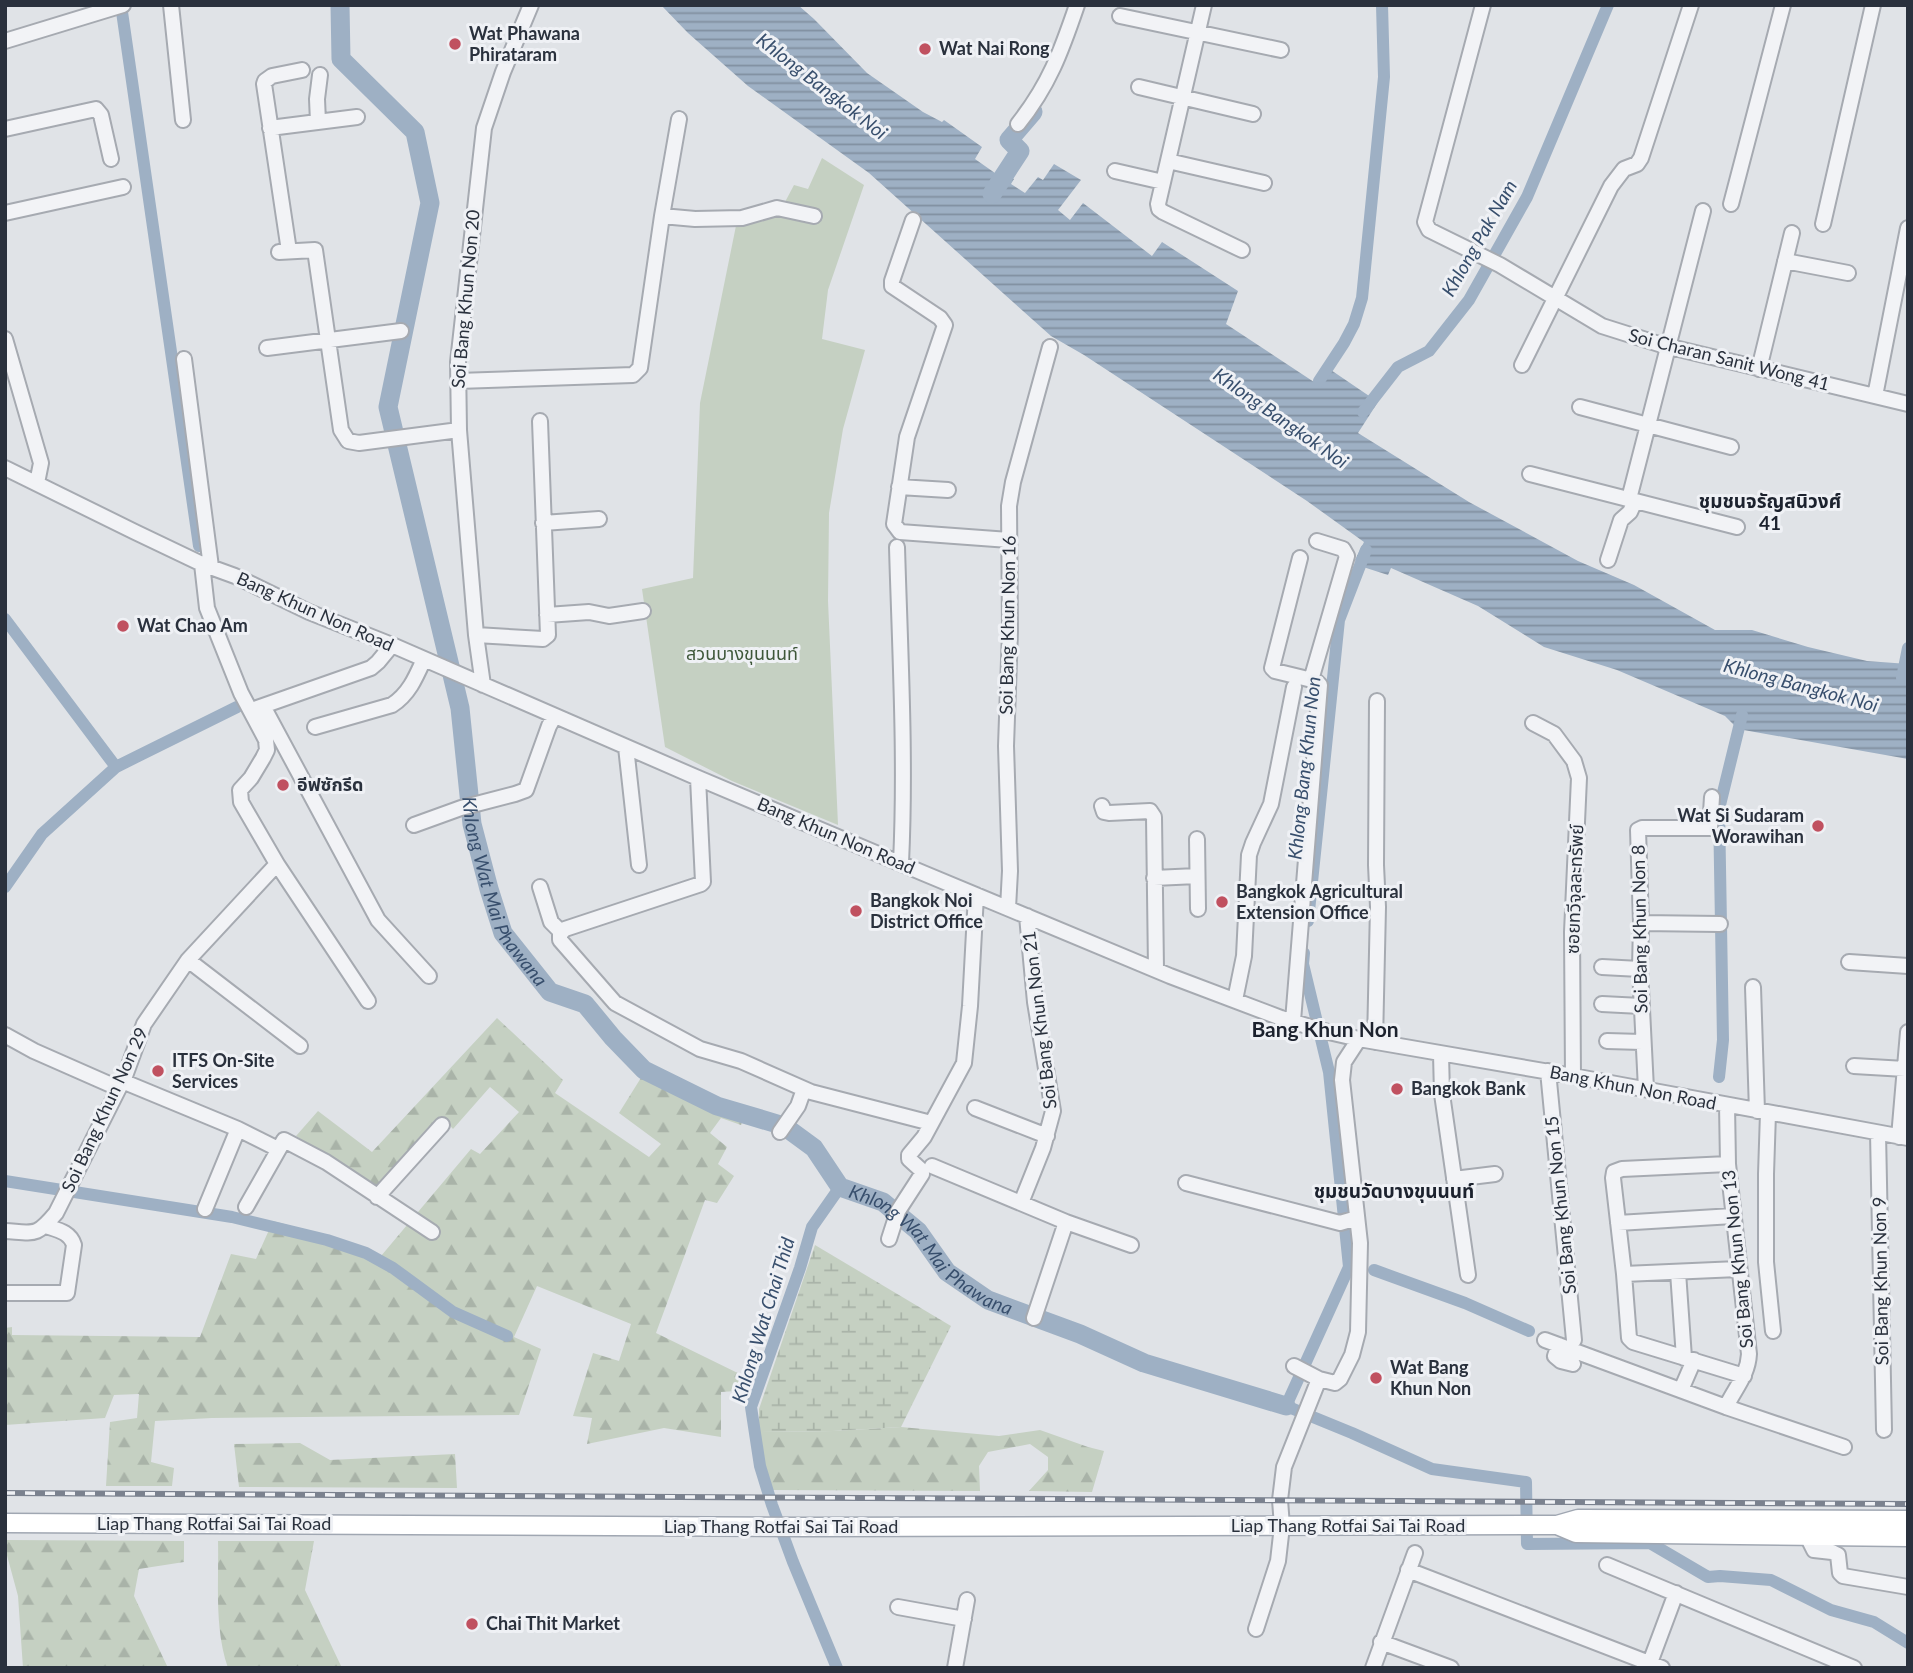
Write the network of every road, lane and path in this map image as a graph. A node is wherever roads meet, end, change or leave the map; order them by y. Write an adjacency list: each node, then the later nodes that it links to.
1 (171, 5): 21 (street)
2 (531, 5): 54 (street, Soi Bang Khun Non 20)
3 (1077, 5): 23 (street)
4 (1203, 5): 11 (street)
5 (1483, 5): 44 (street, Soi Charan Sanit Wong 41)
6 (1691, 5): 44 (street)
7 (1783, 5): 32 (street)
8 (1872, 5): 38 (street)
9 (117, 7): 12 (street)
10 (1121, 16): 11 (street)
11 (1197, 32): 13 (street); 17 (street)
12 (5, 41)
13 (1280, 50)
14 (302, 70): 24 (street)
15 (320, 75): 22 (street)
16 (1139, 87): 17 (street)
17 (1182, 96): 18 (street); 27 (street)
18 (1253, 114)
19 (357, 117): 22 (street)
20 (679, 119): 35 (street)
21 (183, 120)
22 (318, 122): 24 (street)
23 (1018, 124)
24 (270, 128): 47 (street)
25 (5, 129): 26 (street)
26 (111, 159)
27 (1168, 160): 29 (street); 30 (street)
28 (1115, 171): 29 (street)
29 (1163, 182): 41 (street)
30 (1264, 183)
31 (123, 187): 34 (street)
32 (1731, 204)
33 (1703, 211): 49 (street)
34 (5, 213)
35 (662, 216): 36 (street); 54 (street)
36 (814, 216)
37 (913, 220): 65 (street)
38 (1823, 223)
39 (1908, 228): 55 (street)
40 (1792, 233): 42 (street)
41 (1242, 250)
42 (1785, 261): 43 (street); 53 (street)
43 (1848, 273)
44 (1555, 296): 49 (street, Soi Charan Sanit Wong 41); 52 (street)
45 (401, 331): 47 (street)
46 (5, 339): 64 (street)
47 (328, 339): 50 (street); 60 (street)
48 (1050, 347): 71 (street, Soi Bang Khun Non 16)
49 (1667, 347): 53 (street, Soi Charan Sanit Wong 41); 59 (street)
50 (267, 348)
51 (184, 359): 76 (street)
52 (1522, 365)
53 (1759, 369): 55 (street, Soi Charan Sanit Wong 41)
54 (458, 380): 60 (street, Soi Bang Khun Non 20)
55 (1875, 396): 56 (street, Soi Charan Sanit Wong 41)
56 (1908, 404)
57 (1580, 407): 59 (street)
58 (540, 421): 69 (street)
59 (1647, 425): 61 (street); 67 (street)
60 (459, 430): 79 (street, Soi Bang Khun Non 20)
61 (1731, 447)
62 (5, 468): 64 (street, Bang Khun Non Road)
63 (1530, 474): 67 (street)
64 (37, 483): 76 (street, Bang Khun Non Road)
65 (899, 487): 66 (street); 71 (street)
66 (948, 490)
67 (1632, 500): 70 (street); 75 (street)
68 (599, 519): 69 (street)
69 (543, 523): 78 (street)
70 (1737, 527)
71 (1009, 540): 103 (street, Soi Bang Khun Non 16)
72 (1317, 541): 82 (street)
73 (897, 547): 96 (street)
74 (1300, 558): 82 (street)
75 (1608, 560)
76 (207, 566): 80 (street, Bang Khun Non Road); 86 (street)
77 (643, 611): 78 (street)
78 (547, 615): 79 (street)
79 (476, 635): 83 (street, Soi Bang Khun Non 20)
80 (392, 645): 81 (street, Bang Khun Non Road); 86 (street)
81 (425, 659): 83 (street, Bang Khun Non Road); 89 (street)
82 (1311, 680): 121 (street)
83 (482, 685): 87 (street, Bang Khun Non Road)
84 (1294, 687): 117 (street)
85 (1377, 701): 126 (street)
86 (250, 704): 97 (street); 115 (street)
87 (554, 717): 90 (street, Bang Khun Non Road); 94 (street)
88 (1533, 723): 133 (street, ซอยทวีจุลละทรัพย์)
89 (315, 727)
90 (626, 747): 91 (street, Bang Khun Non Road); 98 (street)
91 (698, 778): 96 (street, Bang Khun Non Road); 108 (street)
92 (1712, 797): 106 (street, Soi Bang Khun Non 8)
93 (1102, 806): 100 (street)
94 (414, 825)
95 (1196, 839): 99 (street)
96 (901, 863): 102 (street, Bang Khun Non Road)
97 (277, 864): 109 (street, Soi Bang Khun Non 29); 118 (street)
98 (639, 865)
99 (1197, 876): 100 (street); 104 (street)
100 (1154, 878): 113 (street)
101 (540, 887): 108 (street)
102 (975, 895): 103 (street, Bang Khun Non Road); 140 (street)
103 (1009, 908): 105 (street, Bang Khun Non Road)
104 (1198, 908)
105 (1027, 916): 113 (street, Bang Khun Non Road); 145 (street, Soi Bang Khun Non 21)
106 (1641, 923): 107 (street); 114 (street, Soi Bang Khun Non 8)
107 (1720, 924)
108 (561, 932): 135 (street)
109 (188, 960): 128 (street); 134 (street, Soi Bang Khun Non 29)
110 (1849, 962): 111 (street)
111 (1908, 966)
112 (1602, 967): 114 (street)
113 (1156, 968): 117 (street, Bang Khun Non Road)
114 (1640, 969): 120 (street, Soi Bang Khun Non 8)
115 (429, 976)
116 (1753, 987): 139 (street)
117 (1235, 1000): 121 (street, Bang Khun Non Road)
118 (368, 1001)
119 (1602, 1004): 120 (street)
120 (1641, 1006): 127 (street, Soi Bang Khun Non 8)
121 (1293, 1021): 124 (street, Bang Khun Non Road)
122 (1908, 1032): 131 (street)
123 (5, 1035): 134 (street)
124 (1359, 1039): 126 (street, Bang Khun Non Road); 158 (street)
125 (1607, 1041): 127 (street)
126 (1375, 1042): 129 (street, Bang Khun Non Road)
127 (1642, 1042): 136 (street, Soi Bang Khun Non 8)
128 (300, 1046)
129 (1441, 1054): 132 (street, Bang Khun Non Road); 151 (street)
130 (1854, 1066): 131 (street)
131 (1905, 1069): 146 (street)
132 (1548, 1071): 133 (street, Bang Khun Non Road); 174 (street, Soi Bang Khun Non 15)
133 (1573, 1076): 136 (street, Bang Khun Non Road)
134 (120, 1084): 142 (street); 161 (street, Soi Bang Khun Non 29)
135 (804, 1089): 140 (street); 143 (street)
136 (1646, 1089): 137 (street, Bang Khun Non Road)
137 (1727, 1105): 139 (street, Bang Khun Non Road); 148 (street, Soi Bang Khun Non 13)
138 (975, 1108): 145 (street)
139 (1763, 1112): 144 (street, Bang Khun Non Road); 172 (street)
140 (931, 1123): 164 (street)
141 (442, 1125): 153 (street)
142 (238, 1129): 147 (street); 156 (street)
143 (780, 1132)
144 (1878, 1133): 146 (street, Bang Khun Non Road); 179 (street, Soi Bang Khun Non 9)
145 (1047, 1136): 154 (street, Soi Bang Khun Non 21)
146 (1903, 1137)
147 (281, 1145): 153 (street); 155 (street)
148 (1728, 1164): 157 (street, Soi Bang Khun Non 13); 160 (street)
149 (932, 1166): 154 (street)
150 (1495, 1174): 151 (street)
151 (1454, 1179): 169 (street)
152 (1186, 1183): 158 (street)
153 (377, 1197): 163 (street)
154 (1021, 1203): 159 (street)
155 (246, 1207)
156 (205, 1209)
157 (1733, 1216): 160 (street); 166 (street, Soi Bang Khun Non 13)
158 (1357, 1219): 183 (street)
159 (1066, 1222): 165 (street); 171 (street)
160 (1618, 1223): 168 (street)
161 (46, 1226): 162 (street); 170 (street)
162 (5, 1231)
163 (432, 1232)
164 (889, 1239)
165 (1132, 1245)
166 (1738, 1269): 167 (street); 176 (street, Soi Bang Khun Non 13)
167 (1678, 1272): 168 (street); 175 (street)
168 (1624, 1274): 175 (street)
169 (1468, 1275)
170 (5, 1293)
171 (1034, 1316)
172 (1773, 1331)
173 (1552, 1342): 174 (street)
174 (1573, 1358): 177 (street)
175 (1689, 1359): 176 (street); 177 (street)
176 (1744, 1376): 178 (street, Soi Bang Khun Non 13)
177 (1681, 1390): 178 (street)
178 (1726, 1407): 180 (street)
179 (1884, 1430)
180 (1844, 1447)
181 (1908, 1520): 184 (main road)
182 (5, 1523): 183 (main road, Liap Thang Rotfai Sai Tai Road)
183 (1282, 1526): 184 (main road, Liap Thang Rotfai Sai Tai Road); 195 (street)
184 (1577, 1526): 185 (main road)
185 (1810, 1536): 186 (main road); 190 (street)
186 (1908, 1537)
187 (1415, 1553): 189 (street)
188 (1607, 1564): 191 (street)
189 (1408, 1570): 196 (street); 198 (street)
190 (1908, 1587)
191 (1676, 1593): 198 (street); 202 (street)
192 (967, 1600): 194 (street)
193 (898, 1607): 194 (street)
194 (964, 1619): 199 (street)
195 (1256, 1629)
196 (1381, 1642): 197 (street); 200 (street)
197 (1435, 1665): 201 (street)
198 (1653, 1666)
199 (956, 1668)
200 (1373, 1668)
201 (1451, 1668)
202 (1854, 1668)

